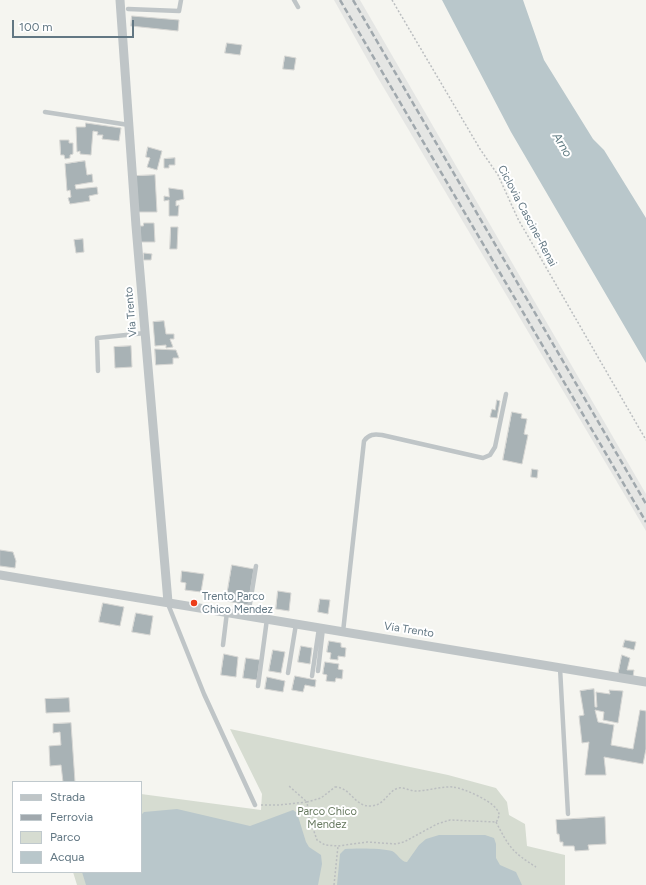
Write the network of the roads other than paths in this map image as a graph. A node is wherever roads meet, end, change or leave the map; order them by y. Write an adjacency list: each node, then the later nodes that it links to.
1 (120, 0): 7 (street, Via Trento)
2 (181, 0): 5 (lane)
3 (294, 0): 4 (lane)
4 (298, 7)
5 (128, 9)
6 (45, 112): 7 (lane)
7 (129, 125): 8 (street, Via Trento)
8 (145, 333): 9 (lane); 13 (street, Via Trento)
9 (98, 371)
10 (506, 394): 19 (lane)
11 (256, 566): 15 (lane)
12 (0, 575): 13 (street, Via Trento)
13 (168, 602): 14 (street, Via Trento); 27 (lane)
14 (227, 612): 15 (street, Via Trento); 20 (lane)
15 (248, 616): 16 (street, Via Trento)
16 (268, 619): 17 (street, Via Trento); 26 (lane)
17 (296, 624): 18 (street, Via Trento); 23 (lane)
18 (321, 628): 19 (street, Via Trento); 22 (lane); 24 (lane)
19 (343, 632): 21 (street, Via Trento)
20 (223, 645)
21 (560, 668): 25 (street, Via Trento); 28 (lane)
22 (318, 672)
23 (288, 673)
24 (312, 676)
25 (646, 682)
26 (258, 686)
27 (255, 805)
28 (568, 814)

